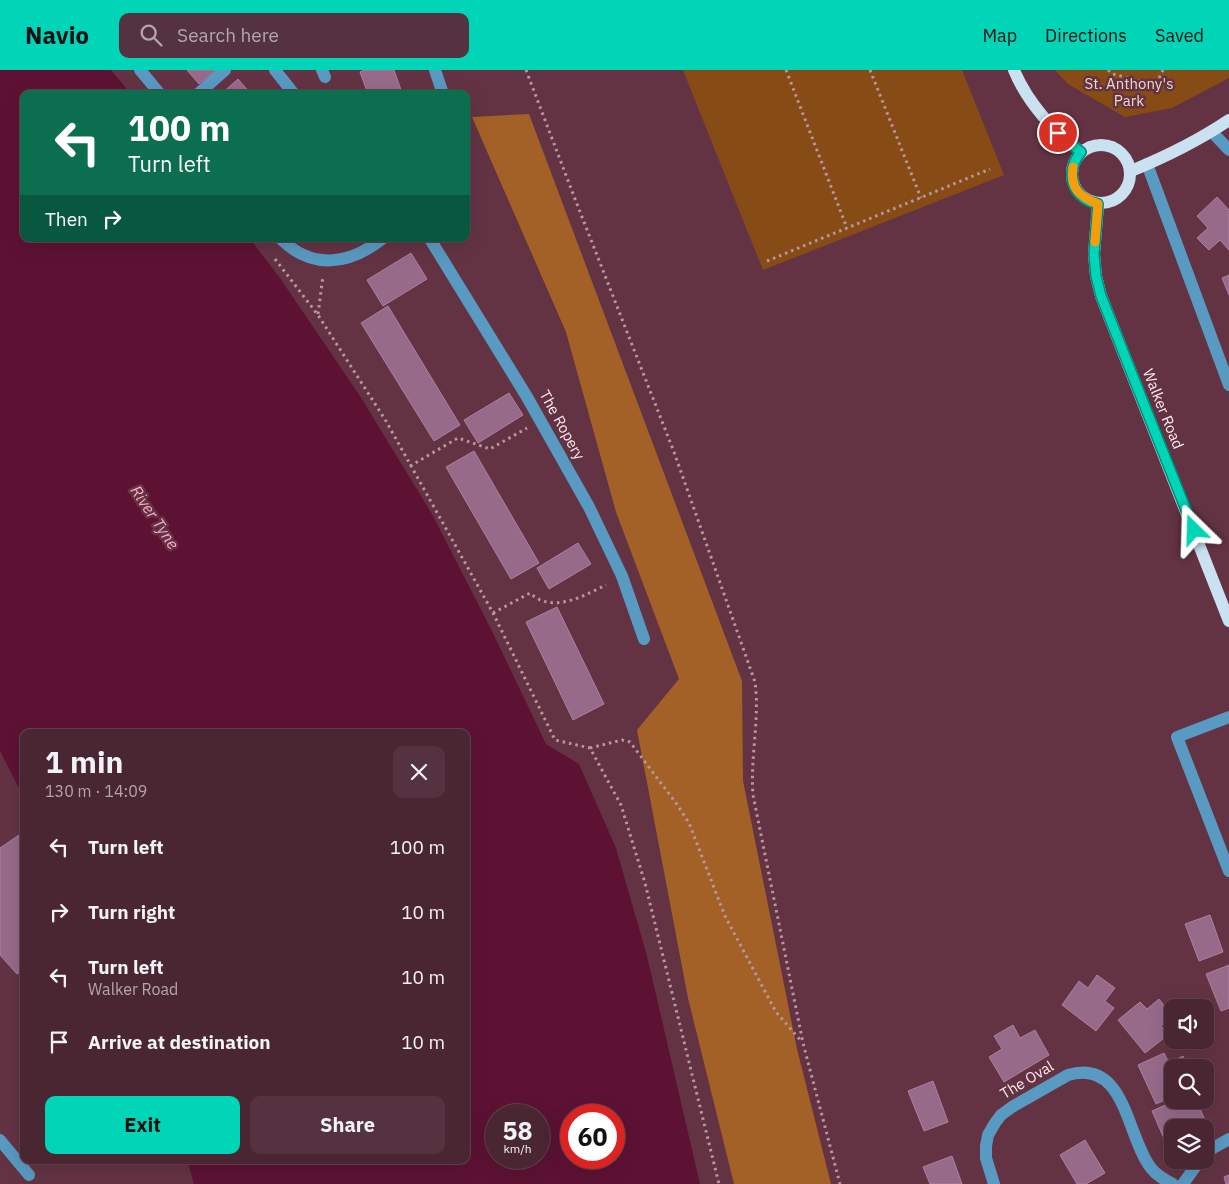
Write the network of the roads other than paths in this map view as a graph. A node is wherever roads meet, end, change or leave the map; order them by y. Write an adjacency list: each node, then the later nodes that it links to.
1 (140, 70): 6 (street)
2 (225, 70): 7 (street)
3 (275, 70): 8 (street)
4 (435, 70): 9 (street)
5 (1014, 70): 13 (main road)
6 (157, 90)
7 (202, 90)
8 (291, 90)
9 (442, 90)
10 (1229, 120): 11 (main road)
11 (1212, 132): 12 (street); 14 (main road)
12 (1229, 150)
13 (1081, 152): 15 (main road); 16 (main road)
14 (1147, 164): 15 (main road); 20 (street)
15 (1131, 171): 16 (main road)
16 (1098, 204): 21 (main road, Walker Road)
17 (283, 242): 18 (street)
18 (378, 242)
19 (432, 242): 22 (street, The Ropery)
20 (1229, 384)
21 (1229, 621)
22 (644, 639)
23 (1229, 717): 24 (street)
24 (1229, 871)
25 (1229, 1139): 27 (street)
26 (0, 1140): 29 (street)
27 (1214, 1147)
28 (1194, 1169): 32 (street)
29 (29, 1175)
30 (994, 1184): 31 (street, The Oval)
31 (1173, 1184)
32 (1183, 1184)

